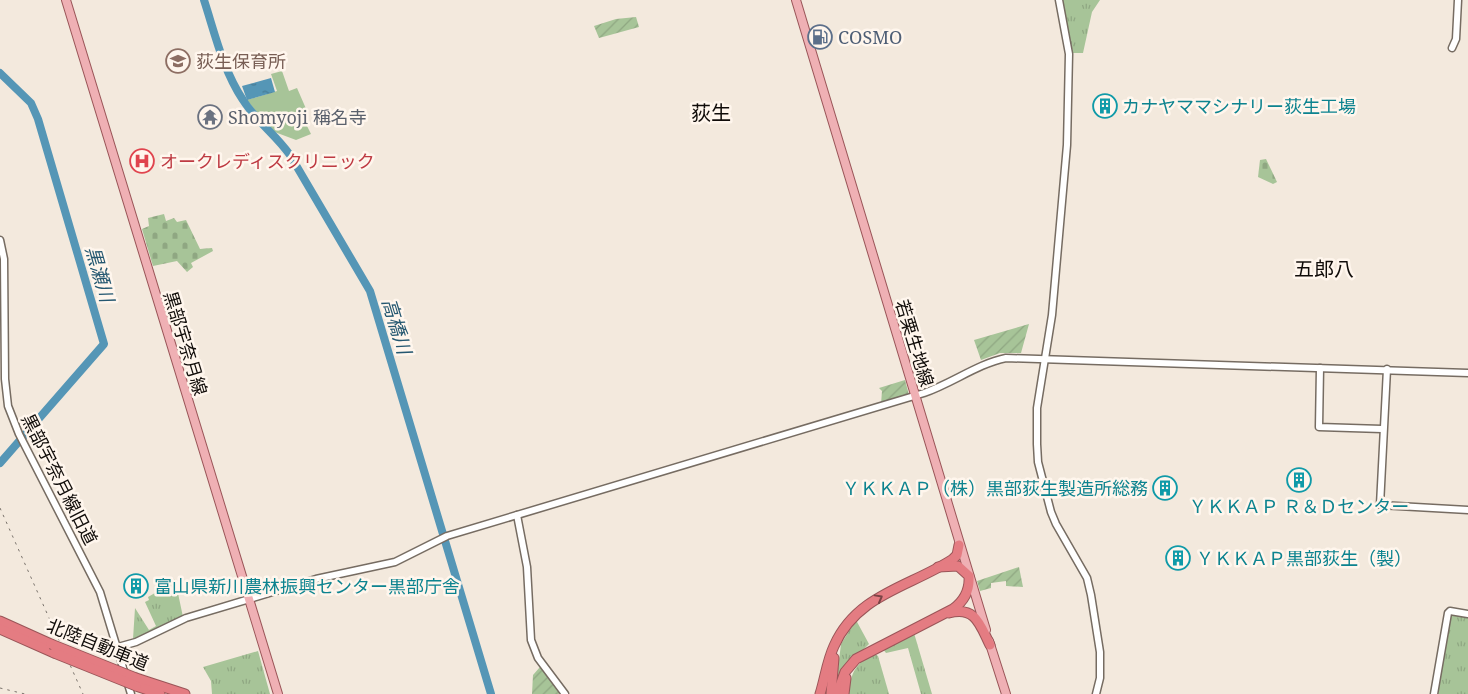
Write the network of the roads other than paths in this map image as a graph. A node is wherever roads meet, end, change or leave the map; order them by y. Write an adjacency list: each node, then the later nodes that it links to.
1 (66, 0): 18 (main road, 黒部宇奈月線)
2 (796, 0): 11 (main road, 若栗生地線)
3 (1059, 0): 7 (street)
4 (1458, 0): 5 (street)
5 (1452, 48)
6 (0, 240): 25 (street, 黒部宇奈月線旧道)
7 (1046, 358): 8 (street); 11 (street); 38 (street)
8 (1320, 368): 9 (street); 12 (street)
9 (1387, 370): 10 (street); 12 (street)
10 (1468, 373)
11 (915, 396): 14 (street); 15 (main road, 若栗生地線)
12 (1382, 429): 13 (street)
13 (1468, 510)
14 (517, 515): 18 (street); 32 (street)
15 (959, 545): 16 (highway); 17 (main road, 若栗生地線)
16 (938, 567): 17 (highway); 23 (highway, one-way to 16)
17 (969, 576): 20 (highway); 24 (main road, 若栗生地線)
18 (250, 600): 25 (street); 31 (main road, 黒部宇奈月線)
19 (1468, 614): 39 (street)
20 (942, 615): 24 (highway); 27 (highway)
21 (0, 621): 26 (highway, 北陸自動車道)
22 (0, 628): 26 (highway, 北陸自動車道)
23 (843, 629): 33 (highway); 34 (highway)
24 (990, 645): 37 (main road, 若栗生地線)
25 (118, 647): 28 (street, 黒部宇奈月線旧道)
26 (52, 649): 28 (highway, 北陸自動車道, bridge)
27 (868, 651): 35 (highway); 36 (highway)
28 (134, 686): 29 (highway, 北陸自動車道); 30 (highway, 北陸自動車道)
29 (160, 694)
30 (185, 694)
31 (278, 694)
32 (565, 694)
33 (820, 694)
34 (831, 694)
35 (837, 694)
36 (844, 694)
37 (1006, 694)
38 (1096, 694)
39 (1434, 694)

